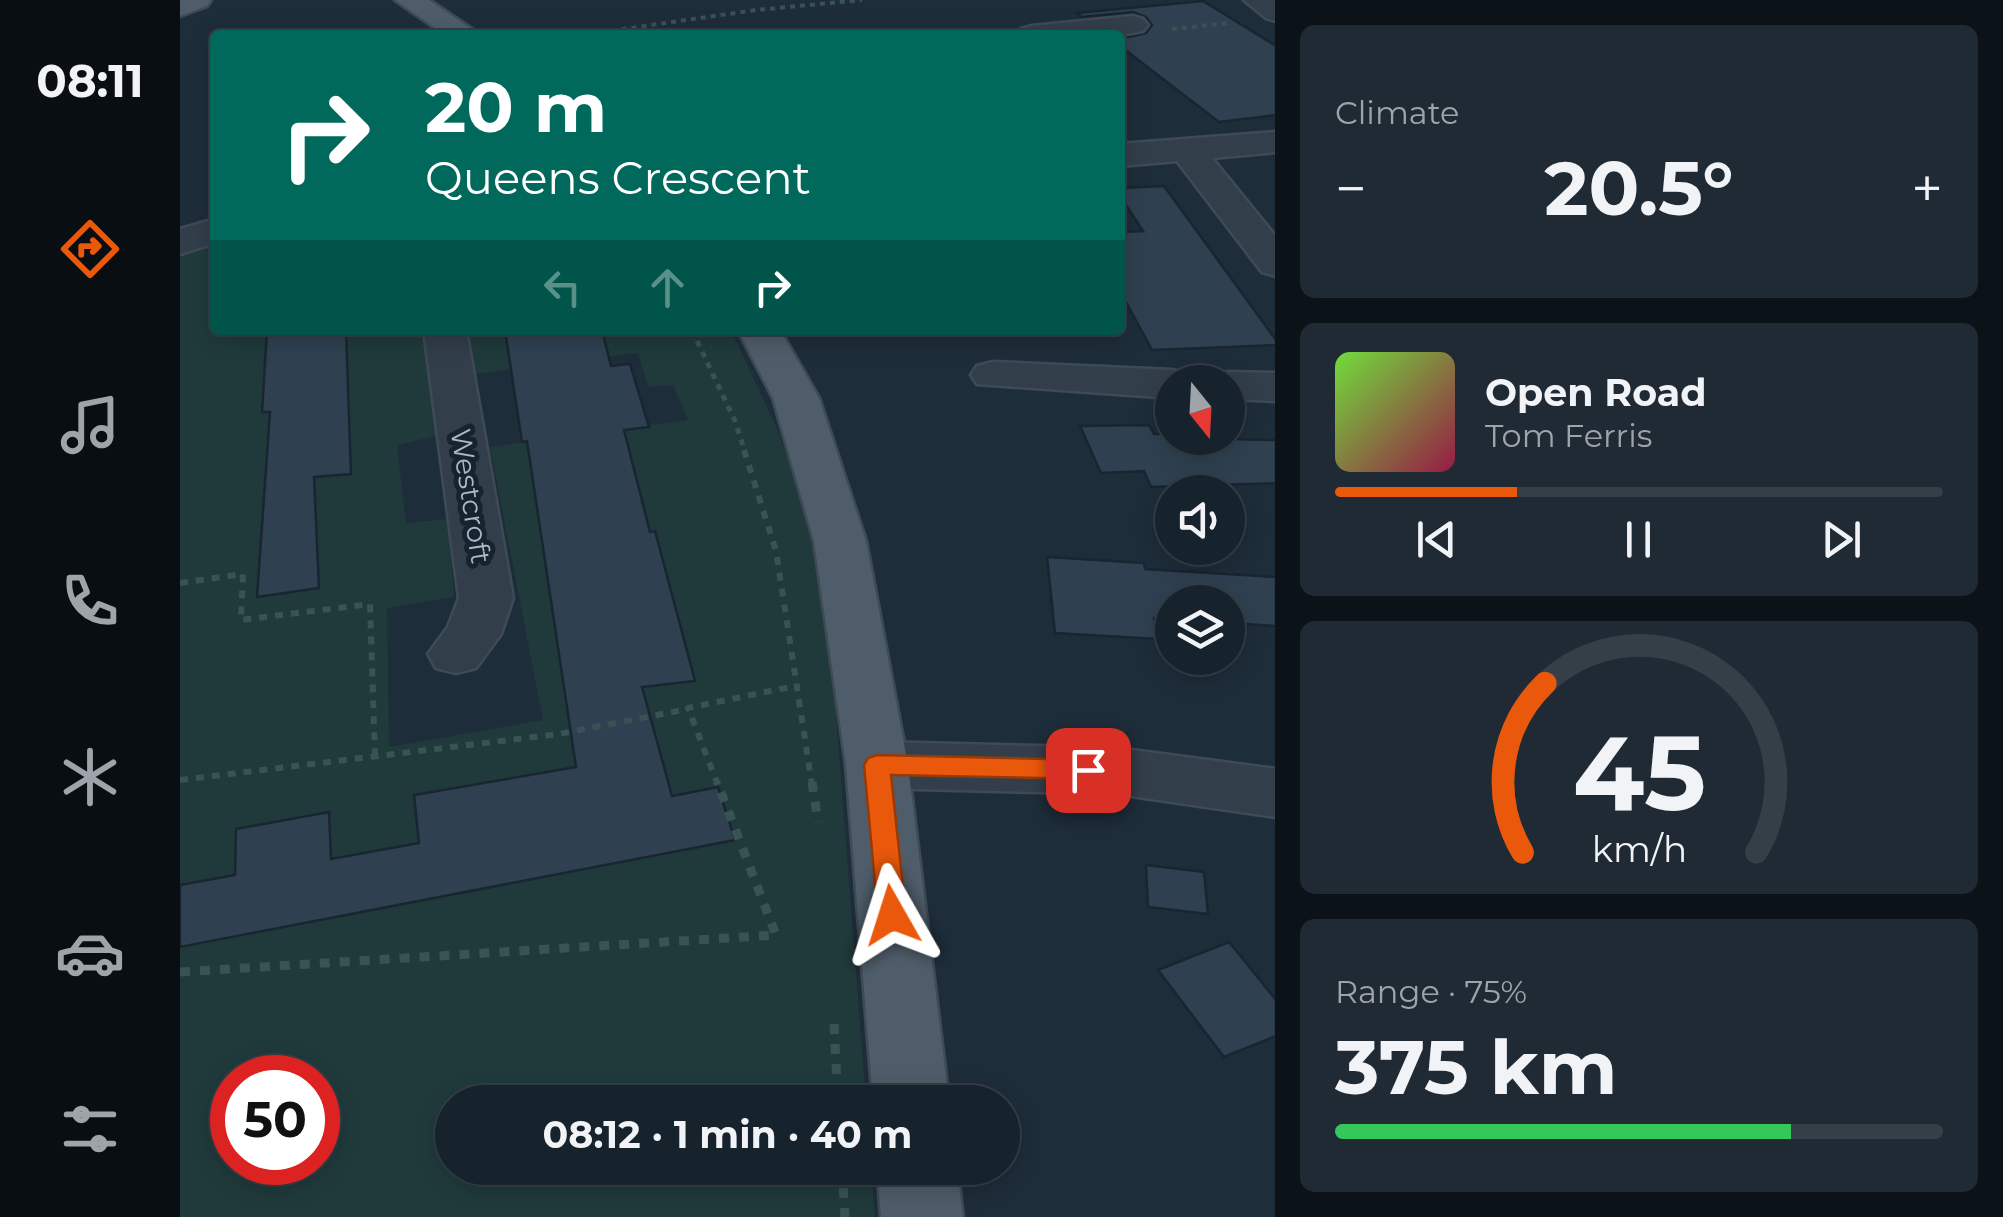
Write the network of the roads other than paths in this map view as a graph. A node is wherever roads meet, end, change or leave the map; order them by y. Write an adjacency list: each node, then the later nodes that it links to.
1 (198, 0): 3 (main road)
2 (409, 0): 4 (main road)
3 (180, 7)
4 (458, 30)
5 (1275, 142): 6 (street)
6 (1188, 151): 7 (street); 11 (street)
7 (1125, 156)
8 (210, 233): 9 (street)
9 (180, 242)
10 (1230, 258): 11 (street)
11 (1273, 260)
12 (446, 335): 18 (street, Westcroft)
13 (762, 335): 19 (main road)
14 (1019, 370): 15 (street)
15 (1155, 382)
16 (1245, 386): 17 (street)
17 (1275, 387)
18 (456, 654)
19 (877, 765): 20 (street); 21 (main road)
20 (1275, 793)
21 (909, 1085)
22 (919, 1185): 23 (main road)
23 (922, 1217)

